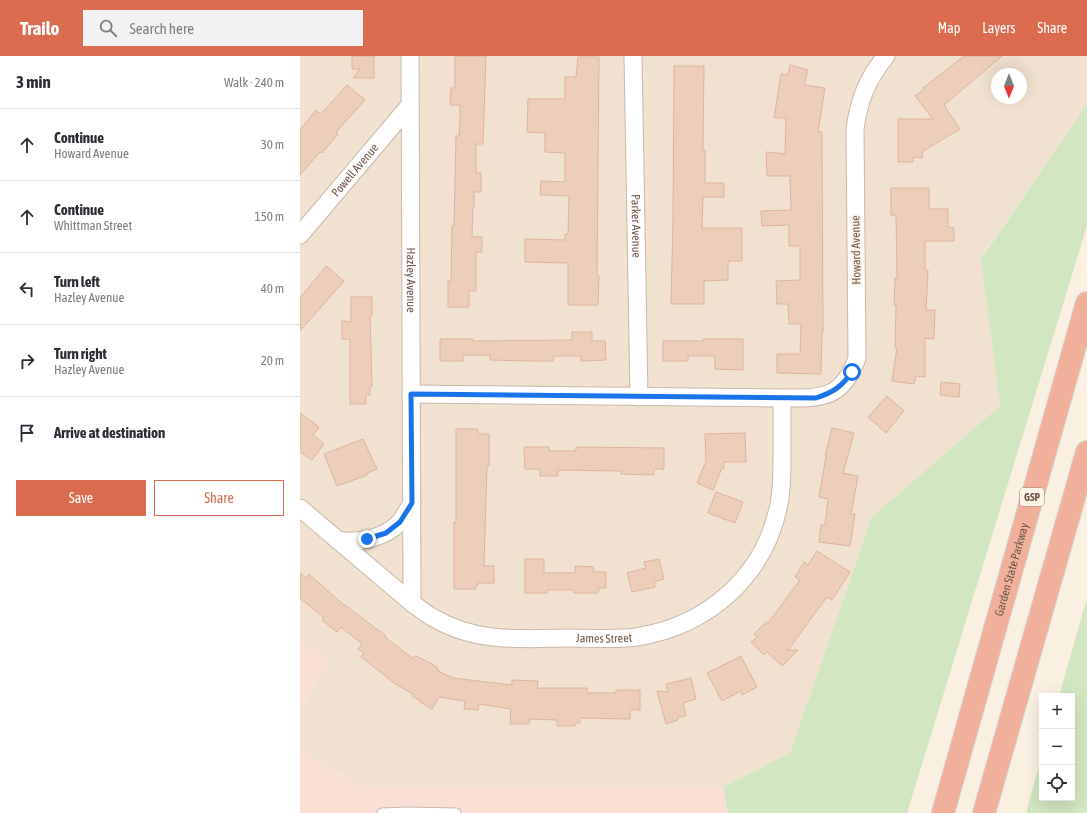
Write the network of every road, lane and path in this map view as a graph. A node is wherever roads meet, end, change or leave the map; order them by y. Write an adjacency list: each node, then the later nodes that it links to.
1 (410, 56): 4 (street, Hazley Avenue)
2 (633, 56): 8 (street, Parker Avenue)
3 (886, 56): 9 (street, Howard Avenue)
4 (410, 104): 5 (street, Powell Avenue); 7 (street, Hazley Avenue)
5 (300, 235)
6 (1087, 303): 15 (highway, Garden State Parkway / GSP)
7 (411, 394): 8 (street, Howard Avenue); 11 (street, Hazley Avenue)
8 (639, 397): 9 (street, Howard Avenue)
9 (782, 398): 14 (street, James Street)
10 (1087, 452): 20 (highway)
11 (412, 503): 13 (street); 14 (street, Hazley Avenue)
12 (300, 508): 13 (street, James Street)
13 (337, 540): 14 (street, James Street)
14 (412, 603)
15 (976, 691): 18 (highway); 19 (highway, Garden State Parkway / GSP)
16 (382, 813): 17 (lane)
17 (456, 813)
18 (932, 813)
19 (943, 813)
20 (984, 813)

